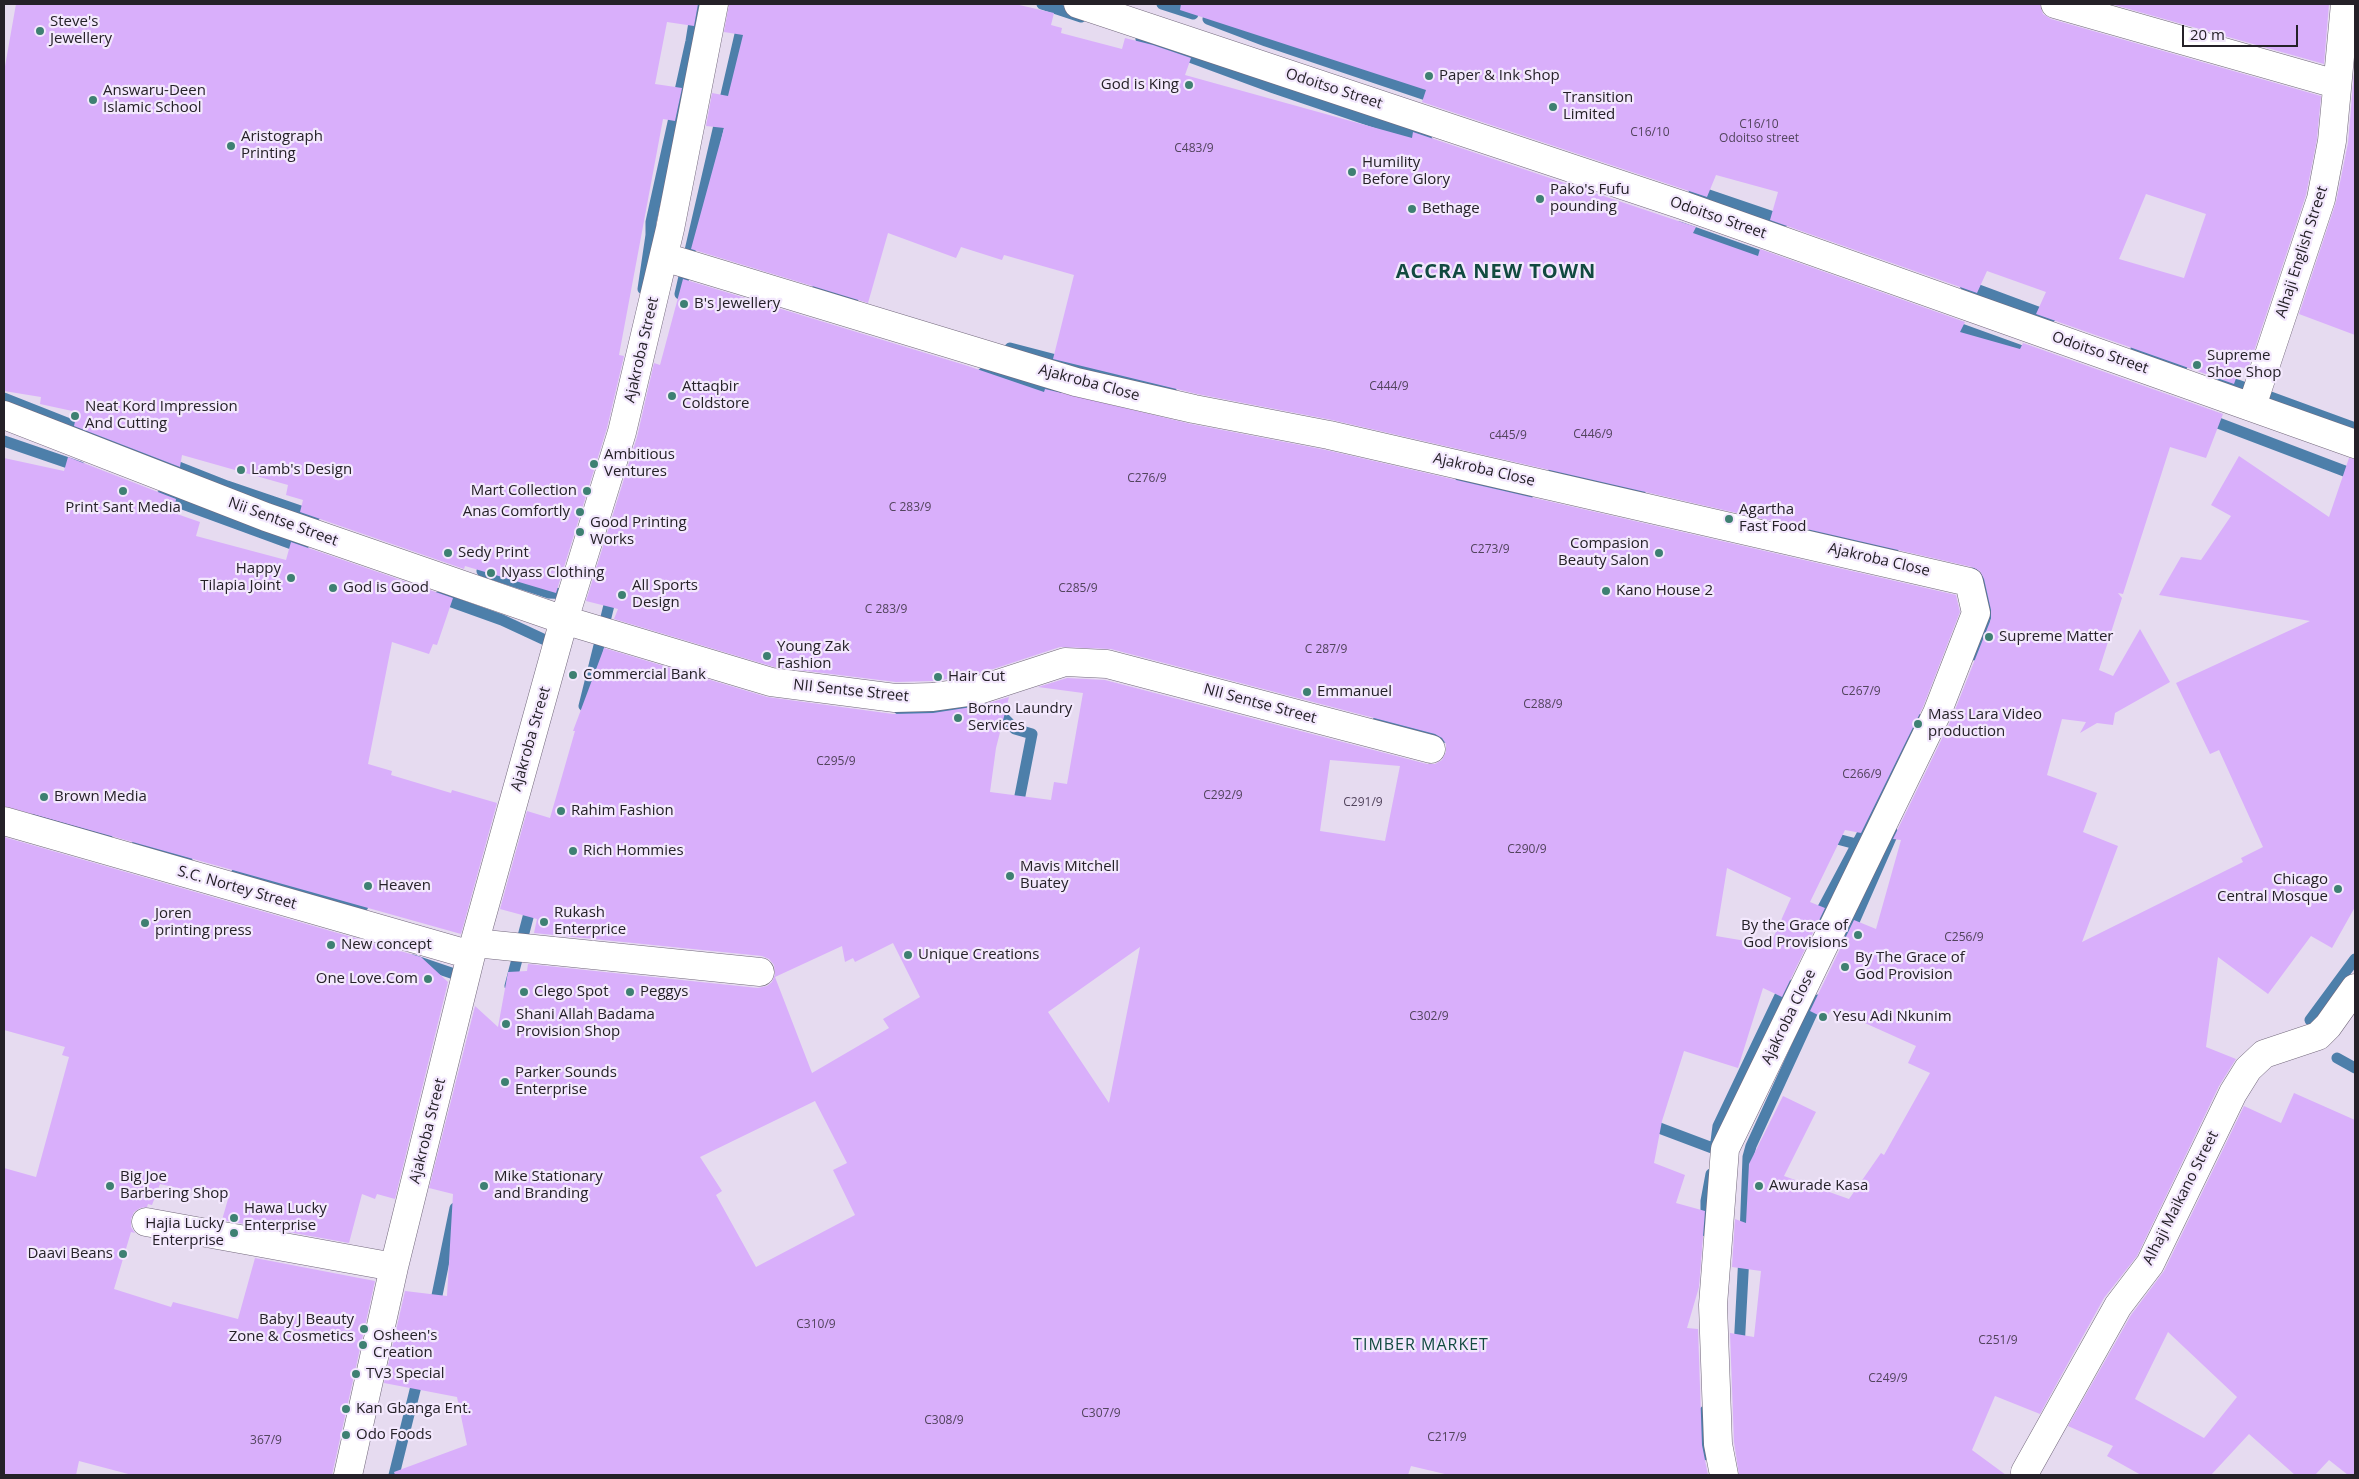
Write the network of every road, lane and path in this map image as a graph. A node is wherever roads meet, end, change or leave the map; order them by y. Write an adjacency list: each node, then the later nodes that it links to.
1 (714, 4): 6 (street, Ajakroba Street)
2 (1078, 4): 7 (street, Odoitso Street)
3 (2055, 4): 5 (street)
4 (2345, 4): 5 (street, Alhaji English Street)
5 (2336, 84): 7 (street, Alhaji English Street)
6 (664, 257): 10 (street, Ajakroba Street); 20 (street, Ajakroba Close)
7 (2252, 406): 9 (street, Odoitso Street)
8 (4, 415): 10 (street, Nii Sentse Street)
9 (2355, 444)
10 (564, 620): 11 (street, NII Sentse Street); 13 (street, Ajakroba Street)
11 (1430, 749)
12 (4, 822): 13 (street, S.C. Nortey Street)
13 (473, 949): 14 (street, S.C. Nortey Street); 17 (street, Ajakroba Street)
14 (760, 972)
15 (2355, 988): 18 (street, Alhaji Maikano Street)
16 (146, 1222): 17 (street)
17 (394, 1267): 19 (street, Ajakroba Street)
18 (2025, 1472)
19 (348, 1475)
20 (1724, 1475)

